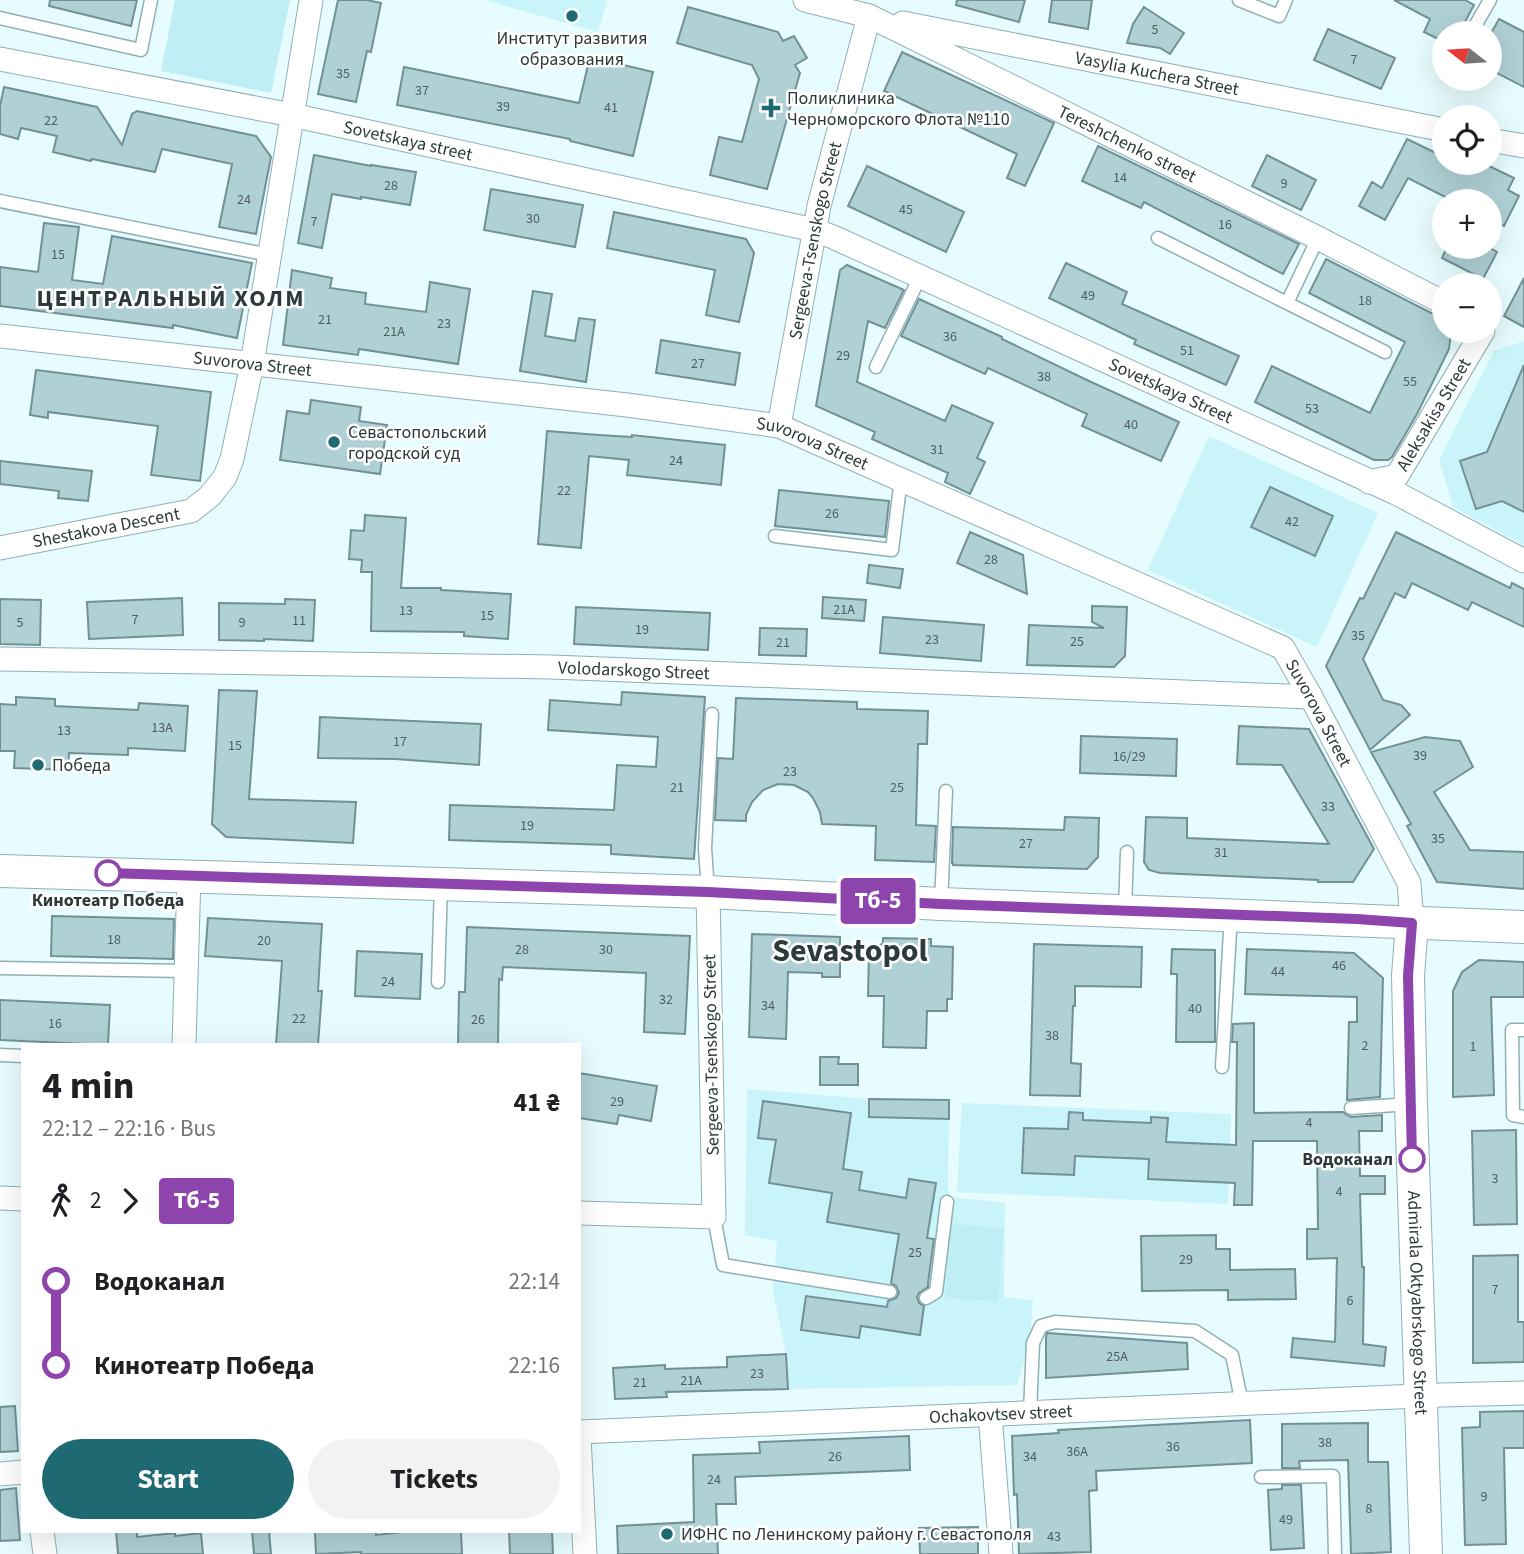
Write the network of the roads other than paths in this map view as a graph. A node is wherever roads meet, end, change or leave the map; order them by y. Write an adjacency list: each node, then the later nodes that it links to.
1 (151, 0): 8 (lane)
2 (311, 0): 11 (street)
3 (805, 0): 7 (street, Tereshchenko street)
4 (1239, 0): 5 (lane)
5 (1286, 0)
6 (1490, 0): 9 (lane)
7 (869, 16): 12 (street, Vasylia Kuchera Street); 16 (street, Sergeeva-Tsenskogo Street); 18 (street, Tereshchenko street)
8 (0, 18)
9 (1478, 21)
10 (0, 59): 11 (street, Sovetskaya street)
11 (292, 115): 16 (street, Sovetskaya street); 19 (street)
12 (1432, 128)
13 (1502, 142): 14 (street)
14 (1524, 146)
15 (0, 201): 19 (lane)
16 (814, 230): 20 (street, Sovetskaya Street); 28 (street, Sergeeva-Tsenskogo Street)
17 (1158, 238): 22 (lane)
18 (1318, 238): 21 (street, Tereshchenko street); 22 (lane)
19 (269, 256): 26 (street)
20 (920, 276): 27 (lane); 30 (street, Sovetskaya Street)
21 (1432, 297)
22 (1287, 303): 25 (lane)
23 (0, 336): 26 (street, Suvorova Street)
24 (1476, 343): 30 (street, Aleksakisa Street)
25 (1385, 352)
26 (252, 364): 28 (street, Suvorova Street); 32 (street, Shestakova Descent)
27 (876, 367)
28 (779, 426): 29 (street, Suvorova Street)
29 (901, 479): 31 (lane); 35 (street, Suvorova Street)
30 (1369, 482): 33 (street, Sovetskaya Street)
31 (775, 536)
32 (0, 548)
33 (1524, 561)
34 (0, 659): 35 (street, Volodarskogo Street)
35 (1311, 697): 46 (street, Suvorova Street)
36 (712, 714): 42 (lane)
37 (947, 791): 43 (lane)
38 (1127, 852): 44 (lane)
39 (0, 871): 40 (main road)
40 (189, 876): 41 (main road); 49 (street)
41 (441, 884): 42 (main road); 50 (lane)
42 (708, 892): 43 (main road); 63 (street, Sergeeva-Tsenskogo Street)
43 (941, 904): 44 (main road)
44 (1125, 911): 45 (main road)
45 (1231, 914): 46 (main road); 55 (lane)
46 (1412, 923): 47 (main road); 56 (main road, Admirala Oktyabrskogo Street)
47 (1524, 927)
48 (0, 968): 49 (lane)
49 (186, 971): 52 (street)
50 (438, 982)
51 (1524, 1030): 58 (lane)
52 (184, 1043)
53 (0, 1055): 54 (lane)
54 (21, 1056)
55 (1222, 1067)
56 (1411, 1104): 57 (lane); 67 (main road, Admirala Oktyabrskogo Street)
57 (1352, 1108)
58 (1524, 1117)
59 (0, 1199): 60 (street)
60 (21, 1199)
61 (947, 1202): 65 (lane)
62 (581, 1215): 63 (street)
63 (714, 1217): 64 (lane)
64 (890, 1292)
65 (926, 1298)
66 (1524, 1393): 67 (street, Ochakovtsev street)
67 (1420, 1396): 68 (street, Ochakovtsev street); 81 (main road, Admirala Oktyabrskogo Street)
68 (1242, 1404): 69 (street, Ochakovtsev street); 69 (lane)
69 (1030, 1412): 70 (street, Ochakovtsev street)
70 (990, 1414): 71 (street, Ochakovtsev street); 79 (street)
71 (581, 1432)
72 (21, 1472): 73 (street)
73 (0, 1474)
74 (581, 1476): 78 (street)
75 (1261, 1476): 80 (lane)
76 (42, 1533): 77 (street)
77 (45, 1554)
78 (585, 1554)
79 (1001, 1554)
80 (1335, 1554)
81 (1426, 1554)

